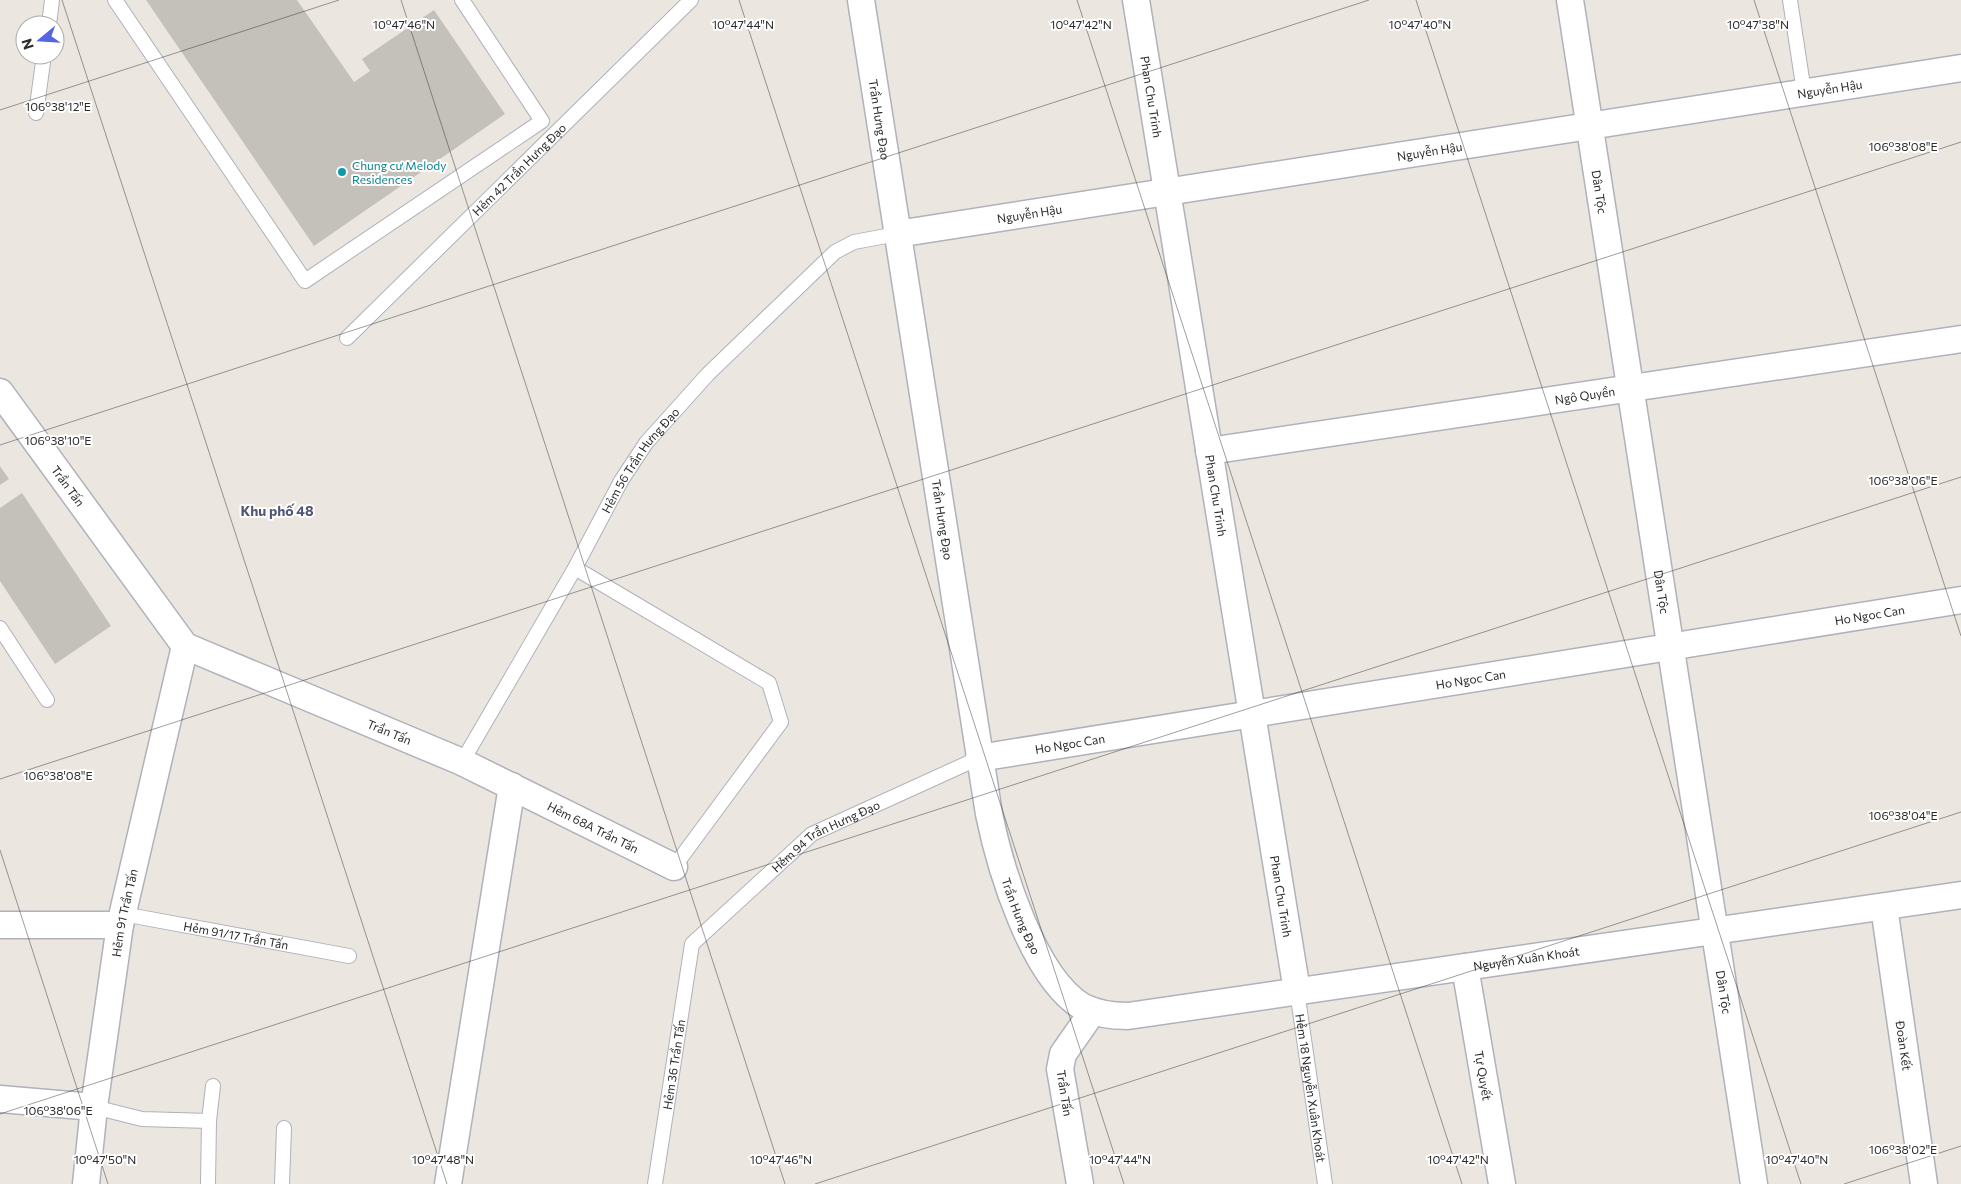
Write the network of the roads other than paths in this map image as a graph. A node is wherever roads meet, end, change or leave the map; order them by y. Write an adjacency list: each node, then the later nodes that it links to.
1 (52, 0): 9 (lane)
2 (115, 0): 3 (lane)
3 (462, 0)
4 (691, 0): 17 (lane, Hẻm 42 Trần Hưng Đạo)
5 (861, 0): 16 (street, Trần Hưng Đạo)
6 (1136, 0): 15 (street, Phan Chu Trinh)
7 (1570, 0): 14 (street, Dân Tộc)
8 (1790, 0): 12 (lane)
9 (50, 15)
10 (43, 65): 13 (lane)
11 (1961, 68): 12 (street, Nguyễn Hậu)
12 (1804, 92): 14 (street, Nguyễn Hậu)
13 (36, 113)
14 (1590, 126): 15 (street, Nguyễn Hậu); 19 (street, Dân Tộc)
15 (1167, 192): 16 (street, Nguyễn Hậu); 21 (street, Phan Chu Trinh)
16 (897, 234): 22 (lane, Hẻm 56 Trần Hưng Đạo); 29 (street, Trần Hưng Đạo)
17 (347, 338)
18 (1961, 339): 19 (street, Ngô Quyền)
19 (1631, 388): 21 (street, Ngô Quyền); 26 (street, Dân Tộc)
20 (0, 392): 25 (street, Trần Tấn)
21 (1209, 451): 28 (street, Phan Chu Trinh)
22 (575, 568): 30 (lane, Hẻm 56 Trần Hưng Đạo); 32 (lane)
23 (1961, 600): 26 (street, Ho Ngoc Can)
24 (0, 628): 27 (lane)
25 (185, 646): 30 (street, Trần Tấn); 35 (street, Hẻm 91 Trần Tấn)
26 (1671, 646): 28 (street, Ho Ngoc Can); 37 (street, Dân Tộc)
27 (47, 700)
28 (1252, 714): 29 (street, Ho Ngoc Can); 41 (street, Phan Chu Trinh)
29 (980, 758): 38 (lane, Hẻm 94 Trần Hưng Đạo); 42 (street, Trần Hưng Đạo)
30 (462, 762): 31 (street, Trần Tấn)
31 (512, 786): 32 (street, Hẻm 68A Trần Tấn); 51 (street)
32 (674, 867)
33 (1961, 895): 34 (street, Nguyễn Xuân Khoát)
34 (1884, 907): 37 (street, Nguyễn Xuân Khoát); 57 (street, Đoàn Kết)
35 (121, 920): 36 (street); 39 (lane, Hẻm 91/17 Trần Tấn); 45 (street, Hẻm 91 Trần Tấn)
36 (0, 925)
37 (1715, 931): 40 (street, Nguyễn Xuân Khoát); 56 (street, Dân Tộc)
38 (692, 944): 52 (lane, Hẻm 36 Trần Tấn)
39 (349, 956)
40 (1465, 967): 41 (street, Nguyễn Xuân Khoát); 55 (street, Tự Quyết)
41 (1297, 991): 42 (street, Nguyễn Xuân Khoát); 54 (lane, Hẻm 18 Nguyễn Xuân Khoát)
42 (1093, 1011): 53 (street, Trần Tấn)
43 (213, 1086): 46 (lane)
44 (0, 1099): 45 (street)
45 (94, 1107): 46 (lane); 48 (street, Hẻm 91 Trần Tấn)
46 (209, 1121): 49 (lane)
47 (284, 1128): 50 (lane)
48 (86, 1184)
49 (208, 1184)
50 (282, 1184)
51 (450, 1184)
52 (654, 1184)
53 (1080, 1184)
54 (1325, 1184)
55 (1502, 1184)
56 (1754, 1184)
57 (1924, 1184)

